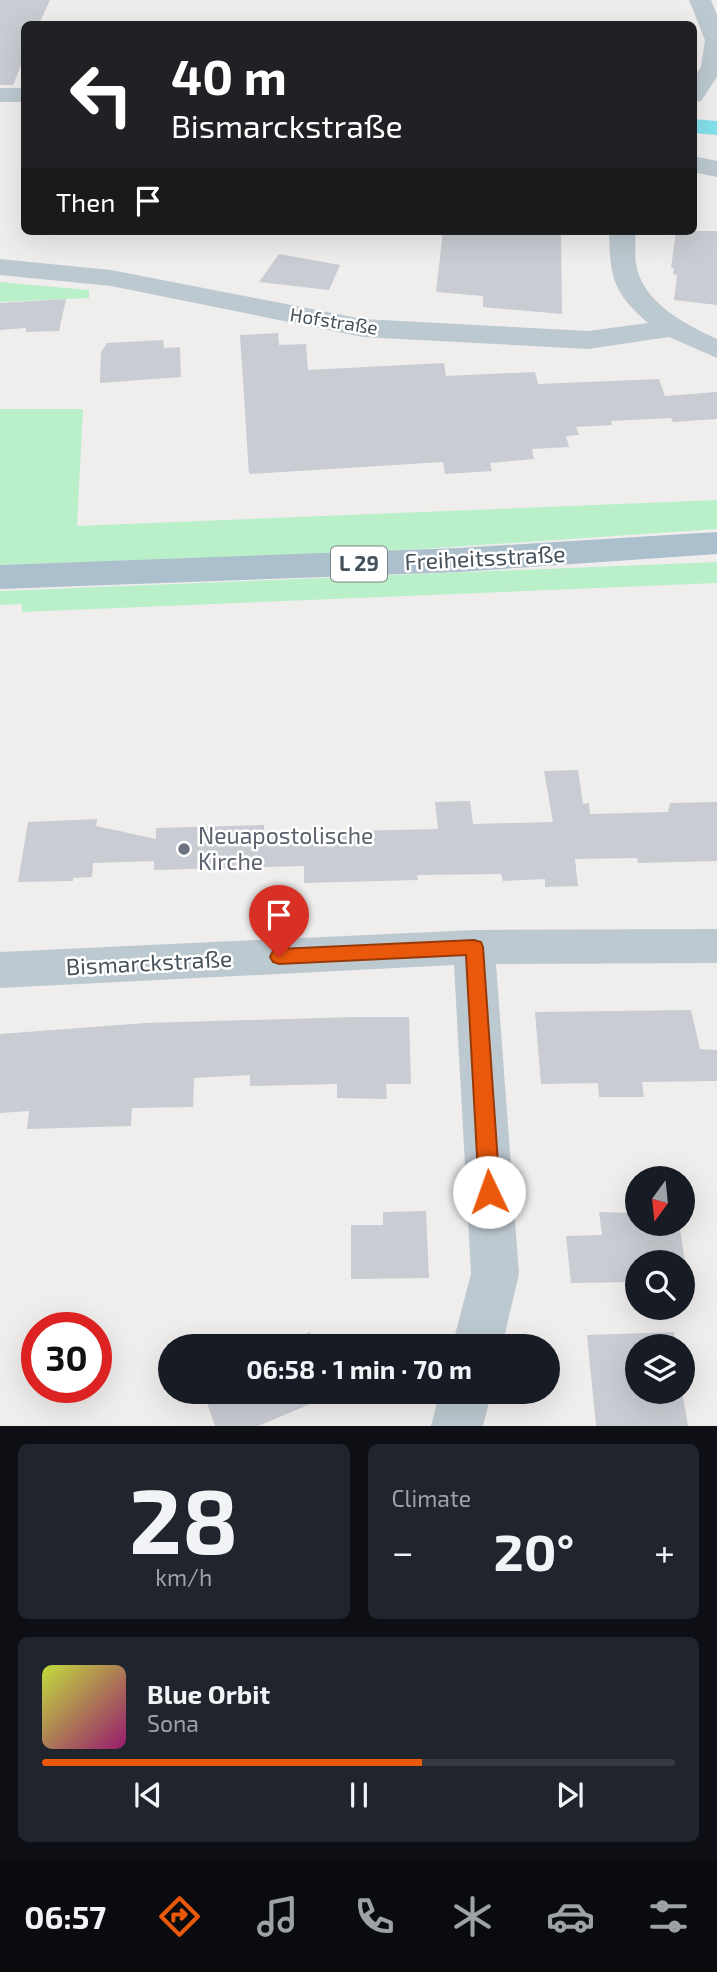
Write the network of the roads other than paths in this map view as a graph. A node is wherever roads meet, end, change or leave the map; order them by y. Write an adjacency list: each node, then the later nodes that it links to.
1 (700, 0): 2 (street)
2 (697, 90)
3 (0, 95): 4 (street)
4 (21, 95)
5 (697, 164): 6 (street)
6 (717, 169)
7 (622, 235): 9 (street)
8 (0, 267): 9 (street, Hofstraße)
9 (671, 328): 10 (street)
10 (717, 349)
11 (717, 544): 12 (main road, Freiheitsstraße / L 29)
12 (0, 577)
13 (717, 946): 14 (street, Bismarckstraße)
14 (474, 947): 15 (street, Bismarckstraße); 16 (street)
15 (0, 970)
16 (480, 1334)
17 (463, 1404): 18 (street)
18 (457, 1426)

